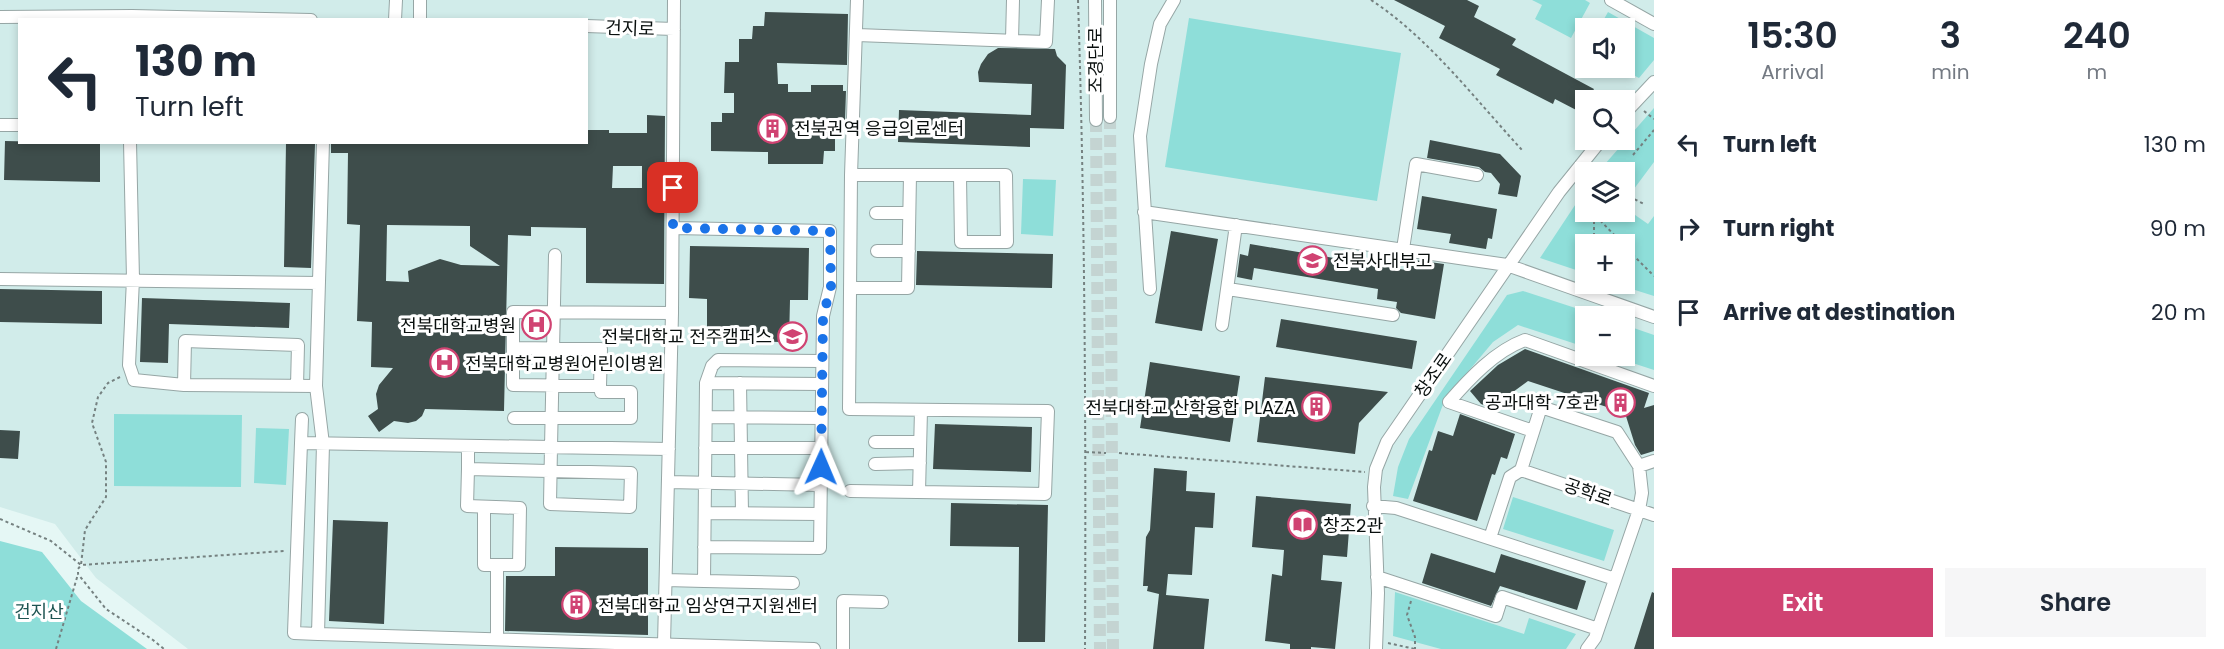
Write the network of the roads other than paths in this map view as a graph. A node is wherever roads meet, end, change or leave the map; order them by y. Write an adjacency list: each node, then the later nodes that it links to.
1 (396, 0): 13 (street)
2 (420, 0): 14 (street)
3 (674, 0): 17 (street)
4 (856, 0): 18 (street)
5 (1013, 0): 19 (street)
6 (1048, 0): 19 (street)
7 (1095, 0): 23 (street, 조경단로)
8 (1110, 0): 22 (street, 조경단로)
9 (1174, 0): 33 (street)
10 (1611, 0): 15 (street)
11 (0, 17): 12 (street)
12 (132, 18)
13 (395, 18)
14 (420, 18)
15 (1654, 24)
16 (588, 26): 17 (street, 건지로)
17 (674, 29): 37 (street)
18 (856, 34): 19 (street); 29 (street)
19 (1012, 40)
20 (1654, 82): 21 (street)
21 (1635, 102)
22 (1110, 117)
23 (1096, 120)
24 (0, 125): 25 (street)
25 (18, 125)
26 (130, 144): 44 (street)
27 (323, 144): 45 (street)
28 (1593, 150): 42 (street, 창조로)
29 (851, 175): 31 (street); 46 (street)
30 (1477, 175): 38 (street)
31 (910, 176): 32 (street); 35 (street)
32 (960, 176): 32 (street)
33 (1144, 212): 36 (street); 47 (street)
34 (876, 213): 35 (street)
35 (909, 213): 40 (street)
36 (1236, 225): 38 (street); 48 (street)
37 (673, 228): 50 (street); 56 (street)
38 (1403, 249): 42 (street)
39 (877, 251): 40 (street)
40 (909, 251): 46 (street)
41 (555, 255): 49 (street)
42 (1507, 266): 52 (street); 97 (street, 창조로)
43 (0, 279): 44 (street)
44 (133, 279): 45 (street); 60 (street)
45 (319, 283): 62 (street)
46 (851, 288): 66 (street)
47 (1150, 289)
48 (1228, 289): 51 (street); 53 (street)
49 (554, 312): 50 (street); 54 (street); 55 (street)
50 (672, 313): 83 (street)
51 (1394, 315)
52 (1654, 317)
53 (1222, 325)
54 (513, 348): 55 (street); 63 (street)
55 (553, 348): 63 (street); 64 (street)
56 (822, 361): 57 (street); 59 (street)
57 (706, 383): 58 (street); 67 (street)
58 (741, 383): 59 (street); 68 (street)
59 (822, 384): 71 (street)
60 (184, 385): 61 (street); 61 (street)
61 (297, 386): 62 (street)
62 (316, 386): 77 (street)
63 (552, 386): 64 (street); 70 (street)
64 (600, 386): 70 (street)
65 (1654, 386): 73 (street)
66 (921, 410): 75 (street); 96 (street)
67 (706, 417): 68 (street); 80 (street)
68 (741, 417): 71 (street); 81 (street)
69 (514, 418): 70 (street)
70 (552, 418): 79 (street)
71 (821, 418): 82 (street)
72 (302, 419): 76 (street)
73 (1533, 431): 87 (street); 89 (street)
74 (875, 442): 75 (street)
75 (920, 442): 85 (street)
76 (301, 443): 77 (street); 114 (street)
77 (323, 444): 78 (street); 114 (street)
78 (468, 446): 79 (street); 88 (street)
79 (551, 447): 83 (street); 90 (street)
80 (705, 448): 81 (street); 92 (street)
81 (741, 448): 82 (street); 93 (street)
82 (821, 448): 94 (street)
83 (669, 449): 91 (street)
84 (1654, 461): 87 (street)
85 (920, 463): 86 (street); 96 (street)
86 (875, 464)
87 (1640, 466): 99 (street)
88 (468, 469): 90 (street); 98 (street)
89 (1521, 470): 99 (street, 공학로); 104 (street)
90 (550, 471): 90 (street)
91 (668, 482): 92 (street); 109 (street)
92 (705, 483): 93 (street); 100 (street)
93 (742, 484): 94 (street); 101 (street)
94 (820, 485): 102 (street)
95 (850, 491): 96 (street)
96 (919, 492)
97 (1373, 506): 104 (street); 107 (street, 창조로)
98 (484, 507): 106 (street); 106 (street)
99 (1639, 510): 103 (street, 공학로); 108 (street)
100 (705, 513): 101 (street); 105 (street)
101 (742, 513): 102 (street)
102 (820, 514): 105 (street)
103 (1654, 515)
104 (1490, 538): 108 (street)
105 (704, 547): 110 (street)
106 (497, 565): 115 (street)
107 (1377, 577): 113 (street); 117 (street, 창조로)
108 (1616, 579): 113 (street)
109 (666, 580): 110 (street); 116 (street)
110 (704, 581): 111 (street)
111 (793, 583)
112 (882, 602): 119 (street)
113 (1598, 629): 120 (street)
114 (318, 634): 115 (street)
115 (497, 639): 116 (street)
116 (664, 644): 118 (street)
117 (1376, 646)
118 (814, 649)
119 (843, 649)
120 (1587, 649)

